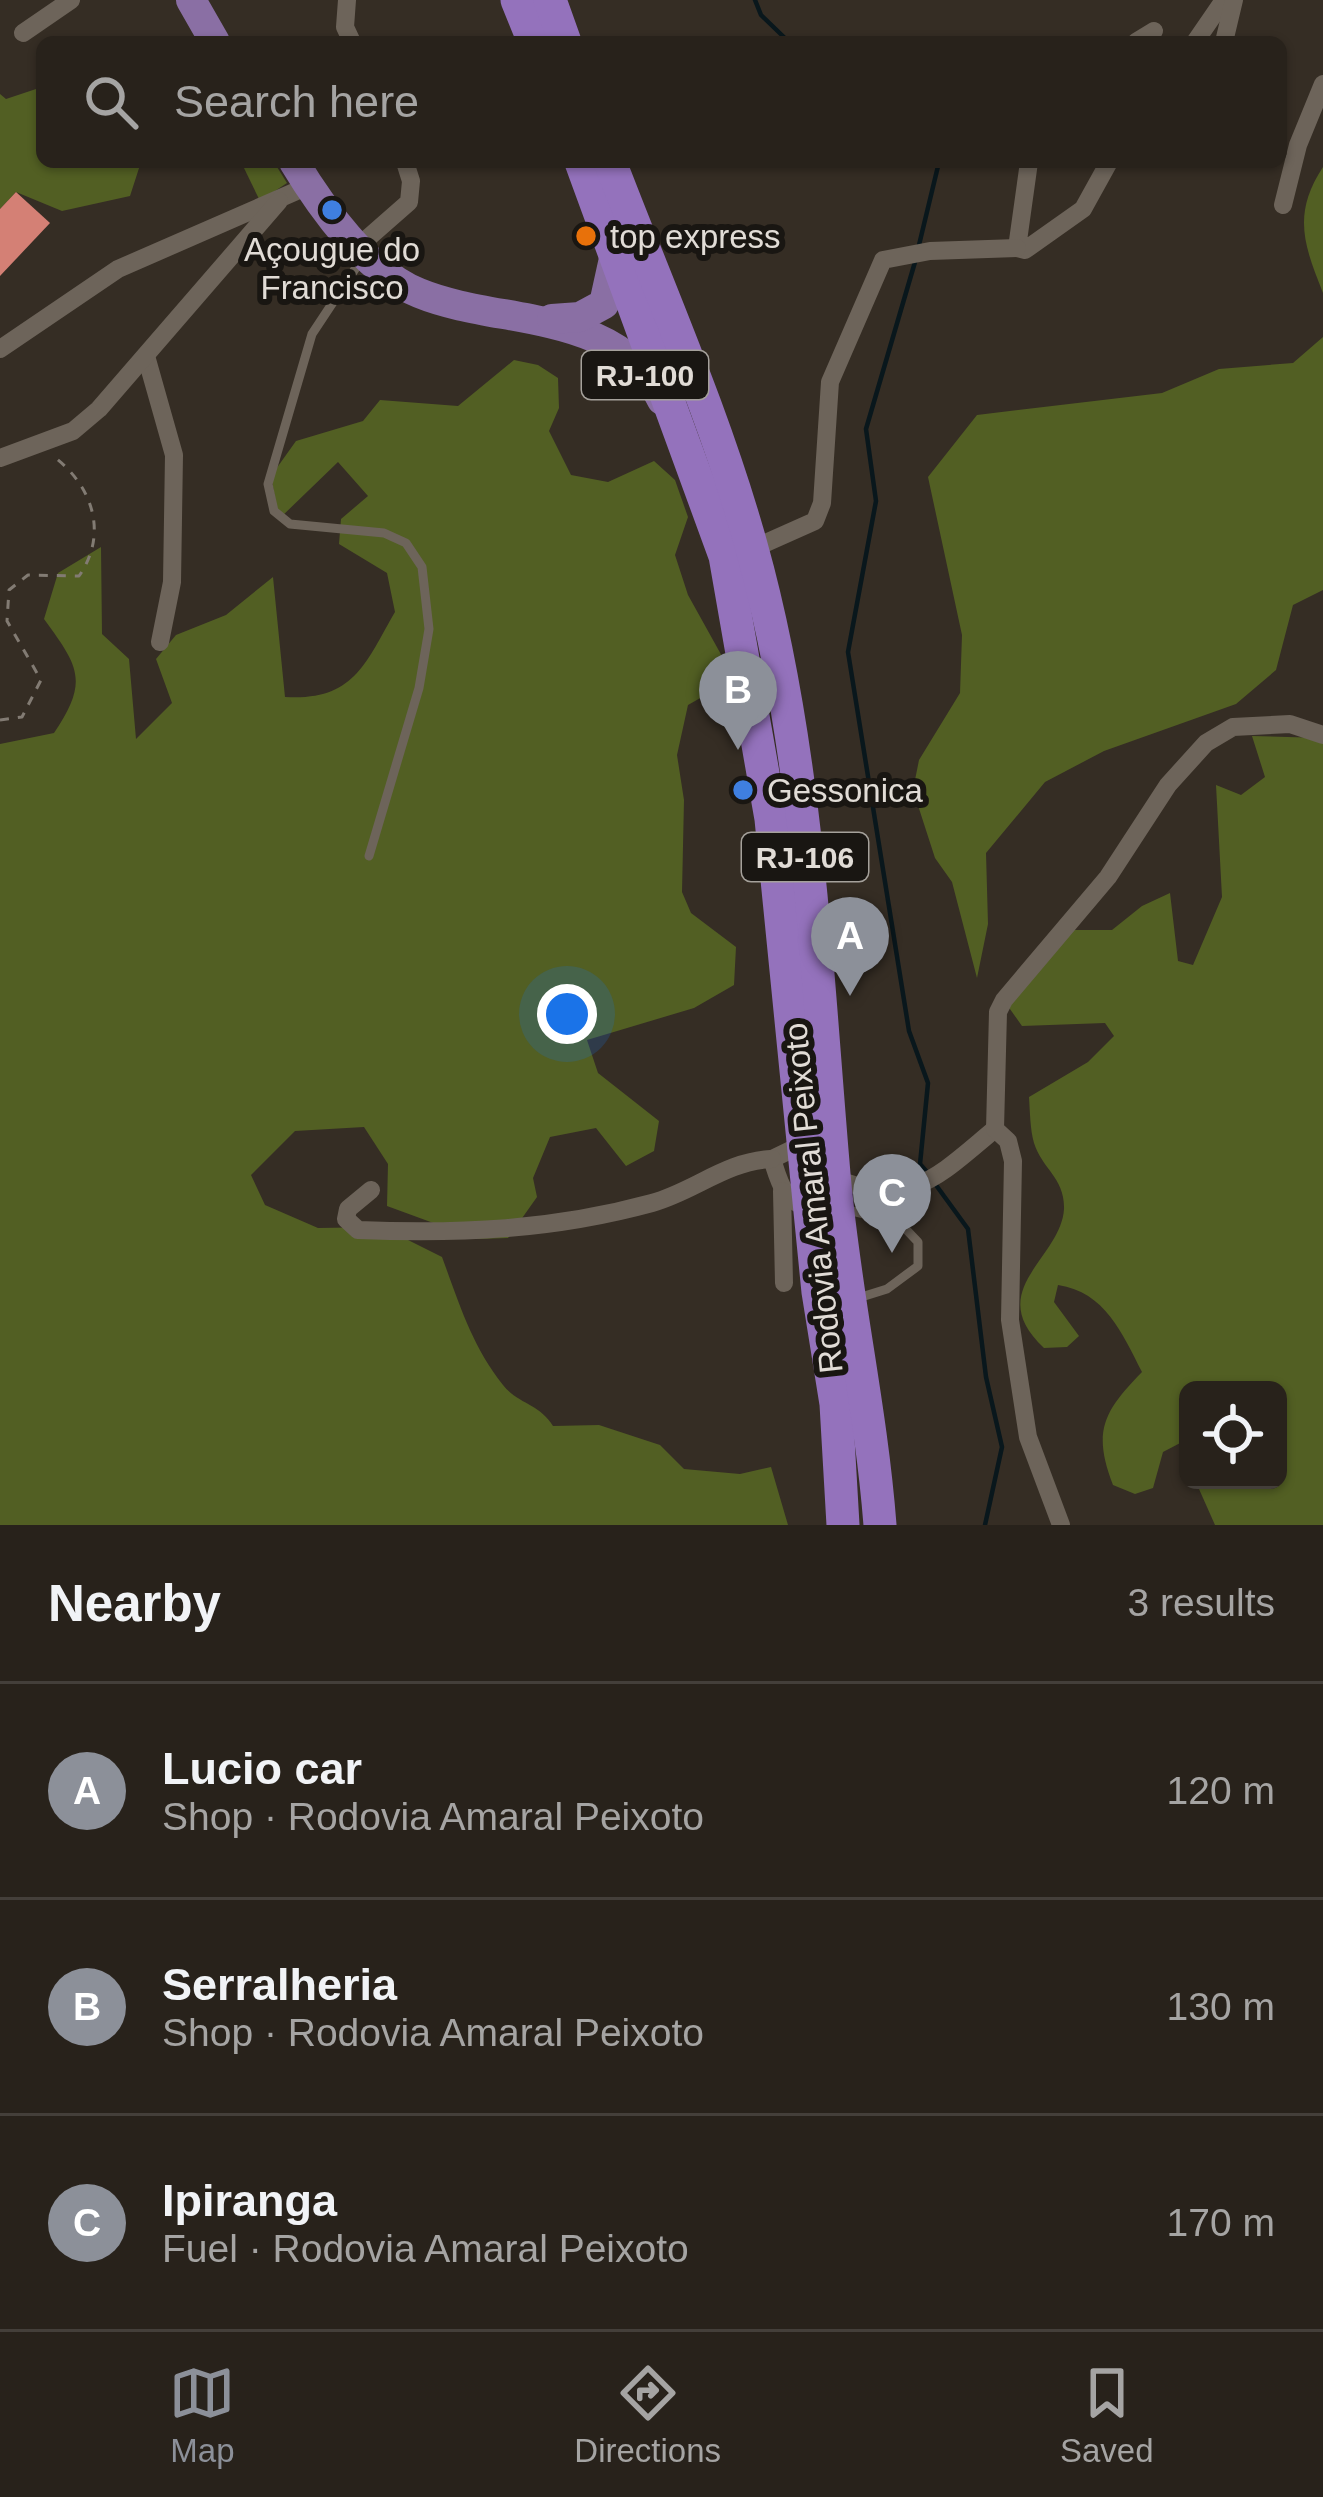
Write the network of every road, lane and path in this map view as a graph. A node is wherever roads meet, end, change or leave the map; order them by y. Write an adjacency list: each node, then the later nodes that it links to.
1 (71, 0): 9 (street)
2 (191, 0): 10 (main road)
3 (347, 0): 11 (street)
4 (517, 0): 12 (highway)
5 (550, 0): 13 (highway)
6 (1224, 0): 15 (street)
7 (1234, 0): 16 (street)
8 (1154, 31): 14 (street)
9 (23, 33)
10 (212, 36)
11 (349, 36)
12 (532, 36)
13 (564, 36)
14 (1146, 36)
15 (1200, 36)
16 (1225, 36)
17 (1323, 84): 25 (street)
18 (407, 168): 28 (street)
19 (583, 168): 26 (highway, RJ-106)
20 (612, 168): 35 (highway, Rodovia Amaral Peixoto / RJ-106)
21 (1028, 168): 27 (street)
22 (1105, 168): 27 (street)
23 (301, 174): 24 (street); 28 (main road, RJ-100)
24 (279, 201): 30 (street); 31 (street)
25 (1283, 205)
26 (615, 246): 29 (main road, RJ-100); 34 (highway, Rodovia Amaral Peixoto / RJ-106)
27 (1017, 248): 35 (street)
28 (363, 249): 29 (main road, RJ-100); 39 (lane)
29 (546, 320): 34 (main road, RJ-100)
30 (0, 350)
31 (146, 356): 32 (street); 36 (street)
32 (40, 446): 33 (street); 37 (path)
33 (0, 458)
34 (698, 476): 41 (highway, Rodovia Amaral Peixoto / RJ-106)
35 (752, 549): 43 (highway, Rodovia Amaral Peixoto / RJ-106)
36 (160, 642)
37 (0, 720)
38 (1323, 735): 40 (street)
39 (369, 856)
40 (994, 1129): 43 (street); 48 (street)
41 (788, 1151): 42 (street); 43 (highway, Rodovia Amaral Peixoto / RJ-106)
42 (370, 1190)
43 (816, 1196): 44 (street); 45 (highway, Rodovia Amaral Peixoto / RJ-106); 45 (lane); 46 (highway, Rodovia Amaral Peixoto / RJ-106)
44 (784, 1283)
45 (850, 1301): 47 (highway, Rodovia Amaral Peixoto / RJ-106)
46 (843, 1525)
47 (880, 1525)
48 (1060, 1525)

